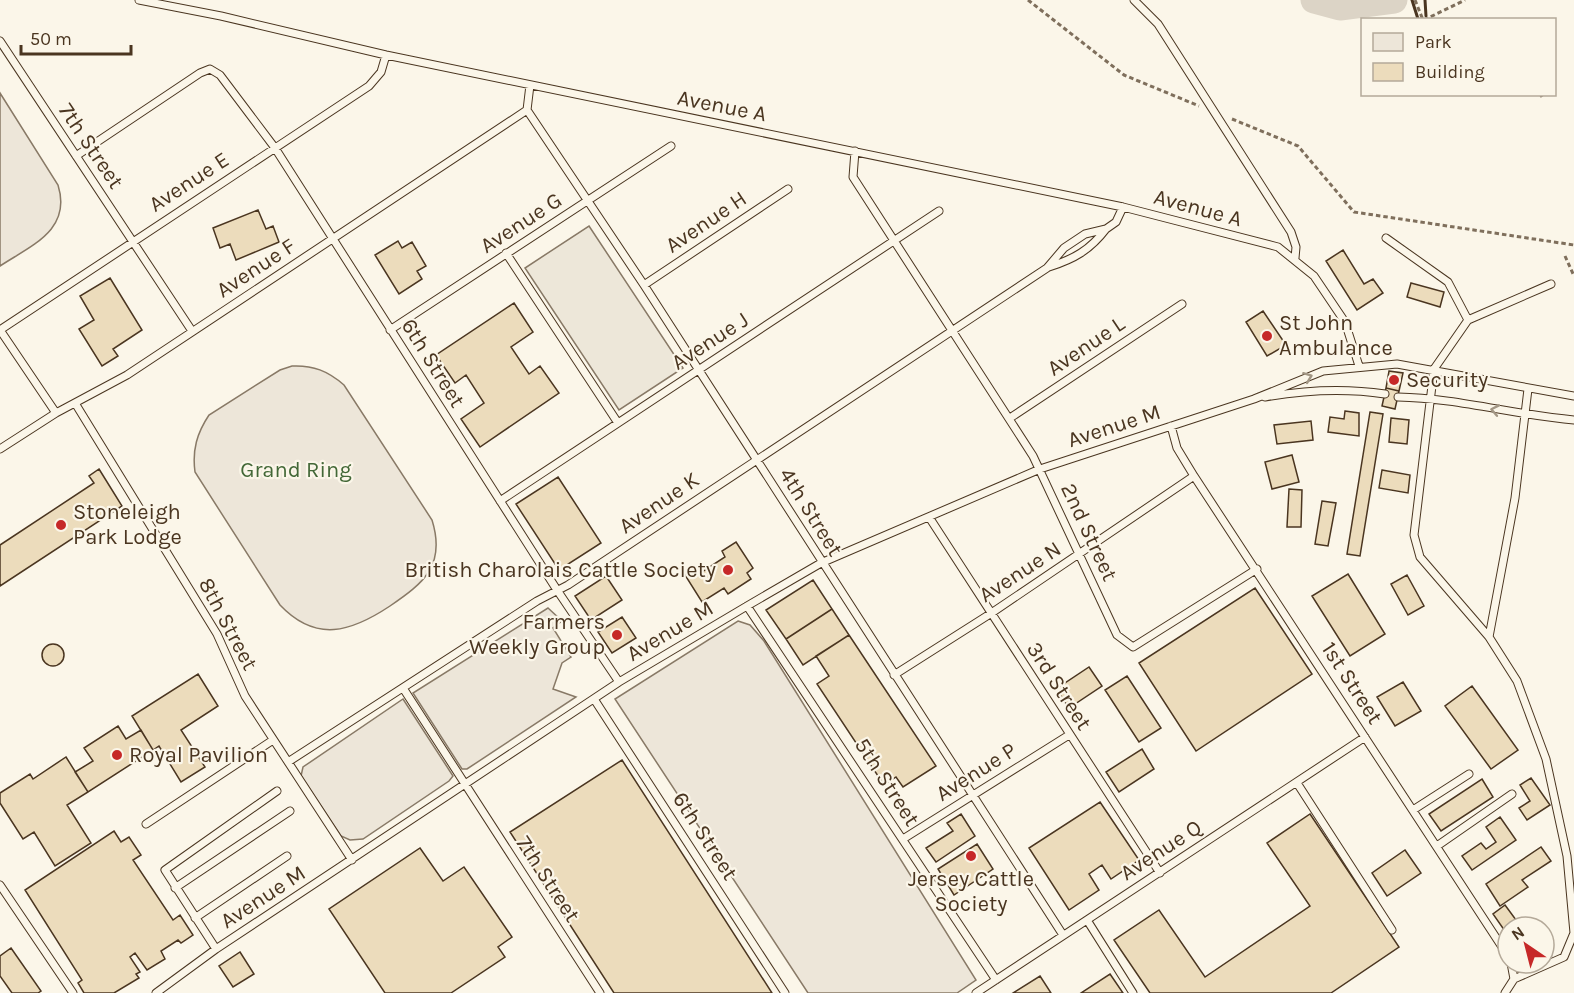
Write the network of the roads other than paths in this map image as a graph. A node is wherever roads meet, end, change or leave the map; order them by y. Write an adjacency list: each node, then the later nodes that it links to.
1 (139, 0): 4 (lane, Avenue A)
2 (1134, 0): 21 (lane, Avenue A)
3 (0, 41): 10 (lane, 7th Street)
4 (386, 55): 5 (lane, Avenue A); 8 (lane, Avenue E)
5 (530, 85): 6 (lane); 9 (lane, Avenue A)
6 (527, 110): 12 (lane, 4th Street); 17 (lane, Avenue F)
7 (671, 146): 12 (lane, Avenue G)
8 (275, 148): 10 (lane, 6th Street); 17 (lane, 6th Street); 19 (lane, Avenue E)
9 (855, 151): 13 (lane, Avenue A); 18 (lane, 2nd Street)
10 (76, 156): 19 (lane, 7th Street)
11 (788, 189): 24 (lane, Avenue H)
12 (588, 200): 20 (lane, Avenue G); 24 (lane, 4th Street)
13 (1124, 207): 15 (lane, Avenue K); 21 (lane, Avenue A)
14 (939, 211): 18 (lane, Avenue J)
15 (1106, 229): 22 (lane, Avenue K); 22 (lane, Avenue K)
16 (1386, 238): 26 (lane)
17 (332, 240): 28 (lane, 6th Street); 30 (lane, Avenue F)
18 (895, 240): 29 (lane, 2nd Street); 33 (lane, Avenue J)
19 (133, 241): 27 (lane, Avenue E); 30 (lane, 7th Street)
20 (506, 253): 28 (lane, Avenue G); 45 (lane)
21 (1295, 258): 31 (lane, Avenue A)
22 (1047, 268): 29 (lane, Avenue K)
23 (1551, 284): 26 (lane)
24 (645, 285): 33 (lane, 4th Street)
25 (1182, 304): 43 (lane, Avenue L)
26 (1468, 320): 32 (lane)
27 (0, 330): 41 (lane)
28 (390, 330): 51 (lane, 6th Street)
29 (953, 330): 43 (lane, 2nd Street); 48 (lane, Avenue K)
30 (192, 332): 40 (lane, Avenue F)
31 (1359, 366): 32 (lane); 39 (lane, one-way to 31)
32 (1434, 369): 34 (lane); 38 (lane)
33 (698, 371): 45 (lane, Avenue J); 48 (lane, 4th Street)
34 (1528, 389): 36 (lane); 42 (lane)
35 (1385, 394): 39 (lane)
36 (1574, 396)
37 (1398, 397): 38 (lane)
38 (1430, 398): 42 (lane, one-way to 38); 59 (lane)
39 (1254, 399): 46 (lane, Avenue M)
40 (75, 403): 41 (lane, Avenue F); 66 (lane, 8th Street)
41 (56, 413): 47 (lane, Avenue F)
42 (1525, 416): 44 (lane); 59 (lane)
43 (1010, 418): 49 (lane, 2nd Street)
44 (1574, 420)
45 (618, 423): 51 (lane, Avenue J)
46 (1171, 426): 49 (lane, Avenue M); 50 (lane, 1st Street)
47 (0, 449)
48 (757, 459): 54 (lane, 4th Street); 56 (lane, Avenue K)
49 (1040, 469): 52 (lane, Avenue M); 53 (lane, 2nd Street)
50 (1194, 476): 53 (lane, Avenue N); 55 (lane, 1st Street)
51 (500, 501): 56 (lane, 6th Street)
52 (929, 517): 54 (lane, Avenue M); 58 (lane, 3rd Street)
53 (1081, 554): 55 (lane, 2nd Street); 58 (lane, Avenue N)
54 (822, 563): 57 (lane, Avenue M); 60 (lane, 4th Street)
55 (1257, 569): 65 (lane, 1st Street)
56 (556, 590): 61 (lane, 6th Street); 62 (lane, Avenue K)
57 (747, 606): 61 (lane, Avenue M); 77 (lane, 5th Street)
58 (990, 614): 60 (lane, Avenue N); 64 (lane, 3rd Street)
59 (1489, 637): 91 (lane)
60 (894, 675): 73 (lane, 4th Street)
61 (619, 682): 63 (lane, Avenue M)
62 (403, 688): 67 (lane, Avenue K); 70 (lane, 7th Street)
63 (594, 699): 70 (lane, Avenue M); 96 (lane, 6th Street)
64 (1069, 735): 73 (lane, Avenue P); 81 (lane, 3rd Street)
65 (1365, 737): 69 (lane, Avenue Q); 74 (lane, 1st Street)
66 (273, 740): 67 (lane, 8th Street); 76 (lane)
67 (288, 762): 80 (lane, 8th Street)
68 (1469, 774): 74 (lane)
69 (1297, 783): 81 (lane, Avenue Q); 86 (lane)
70 (465, 785): 80 (lane, Avenue M); 95 (lane, 7th Street)
71 (277, 791): 83 (lane)
72 (1512, 794): 78 (lane)
73 (973, 795): 77 (lane, Avenue P); 87 (lane, 4th Street)
74 (1413, 810): 78 (lane, 1st Street)
75 (290, 811): 83 (lane)
76 (146, 825)
77 (903, 839): 92 (lane, 5th Street)
78 (1437, 846): 88 (lane, 1st Street)
79 (287, 856): 84 (lane)
80 (352, 860): 89 (lane, Avenue M)
81 (1160, 873): 85 (lane, Avenue Q)
82 (0, 885): 93 (lane)
83 (175, 888): 84 (lane)
84 (195, 918): 89 (lane)
85 (1087, 920): 87 (lane, Avenue Q); 98 (lane)
86 (1392, 930)
87 (1064, 934): 92 (lane, Avenue Q)
88 (1496, 937)
89 (216, 950): 94 (lane, Avenue M)
90 (1513, 975): 91 (lane)
91 (1514, 979): 99 (lane)
92 (996, 980): 97 (lane, Avenue Q)
93 (73, 993)
94 (156, 993)
95 (600, 993)
96 (785, 993)
97 (976, 993)
98 (1133, 993)
99 (1505, 993)

